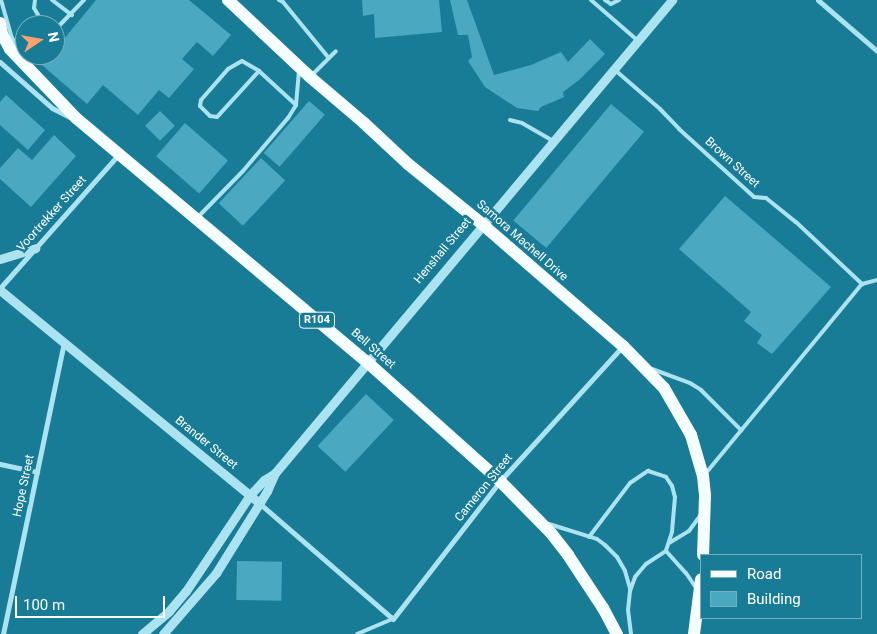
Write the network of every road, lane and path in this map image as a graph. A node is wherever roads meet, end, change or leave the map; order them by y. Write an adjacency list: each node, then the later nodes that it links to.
1 (1, 0): 16 (lane)
2 (35, 0): 12 (lane)
3 (52, 0): 13 (lane)
4 (84, 0): 13 (lane)
5 (228, 0): 22 (main road, Samora Machell Drive)
6 (279, 0): 20 (lane)
7 (591, 0): 17 (lane)
8 (605, 0): 9 (lane)
9 (619, 0)
10 (672, 0): 17 (street, Henshall Street)
11 (818, 0): 19 (street)
12 (38, 15)
13 (72, 15): 14 (lane)
14 (65, 21)
15 (0, 23): 27 (main road, Bell Street / R104)
16 (15, 41)
17 (638, 41): 23 (street, Henshall Street)
18 (336, 51): 20 (lane)
19 (877, 51)
20 (328, 57): 25 (lane)
21 (0, 62): 27 (street, Bell Street)
22 (299, 68): 25 (main road, Samora Machell Drive); 26 (lane)
23 (614, 70): 29 (street, Henshall Street); 36 (lane, Brown Street)
24 (259, 72): 24 (lane); 26 (lane)
25 (310, 77): 32 (main road, Samora Machell Drive)
26 (296, 105): 31 (lane)
27 (76, 118): 30 (main road, Bell Street / R104)
28 (510, 120): 29 (lane)
29 (554, 141): 32 (street, Henshall Street)
30 (120, 154): 31 (main road, Bell Street / R104); 33 (street, Voortrekker Street)
31 (196, 218): 40 (main road, Bell Street / R104)
32 (482, 224): 39 (main road, Samora Machell Drive); 40 (street, Henshall Street)
33 (35, 248): 34 (street); 37 (street, Voortrekker Street)
34 (0, 260)
35 (877, 280): 36 (lane)
36 (862, 284): 42 (lane)
37 (0, 289): 38 (street, Brander Street)
38 (64, 343): 44 (street, Hope Street); 48 (street, Brander Street)
39 (623, 346): 41 (main road, Samora Machell Drive); 47 (street, Cameron Street)
40 (366, 362): 45 (street, Henshall Street); 47 (main road, Bell Street / R104)
41 (643, 366): 42 (lane); 46 (main road, Samora Machell Drive)
42 (742, 430): 46 (lane)
43 (0, 464): 44 (street)
44 (37, 472): 59 (street, Hope Street)
45 (274, 473): 48 (street, Henshall Street); 49 (street, Henshall Street)
46 (703, 476): 50 (main road, Samora Machell Drive)
47 (500, 481): 51 (main road, Bell Street / R104); 58 (street, Cameron Street)
48 (250, 495): 49 (street, Brander Street); 60 (street, Henshall Street)
49 (259, 503): 58 (street, Brander Street); 61 (street, Henshall Street)
50 (705, 510): 53 (lane); 55 (main road, Samora Machell Drive)
51 (537, 519): 52 (lane); 63 (main road, Bell Street / R104)
52 (589, 537): 53 (lane); 56 (lane)
53 (669, 543): 54 (lane)
54 (666, 551): 56 (lane); 57 (lane)
55 (702, 554)
56 (630, 591): 64 (lane)
57 (700, 594): 65 (main road)
58 (393, 619): 62 (lane, Cameron Street)
59 (3, 634)
60 (142, 634)
61 (162, 634)
62 (357, 634)
63 (617, 634)
64 (631, 634)
65 (694, 634)

